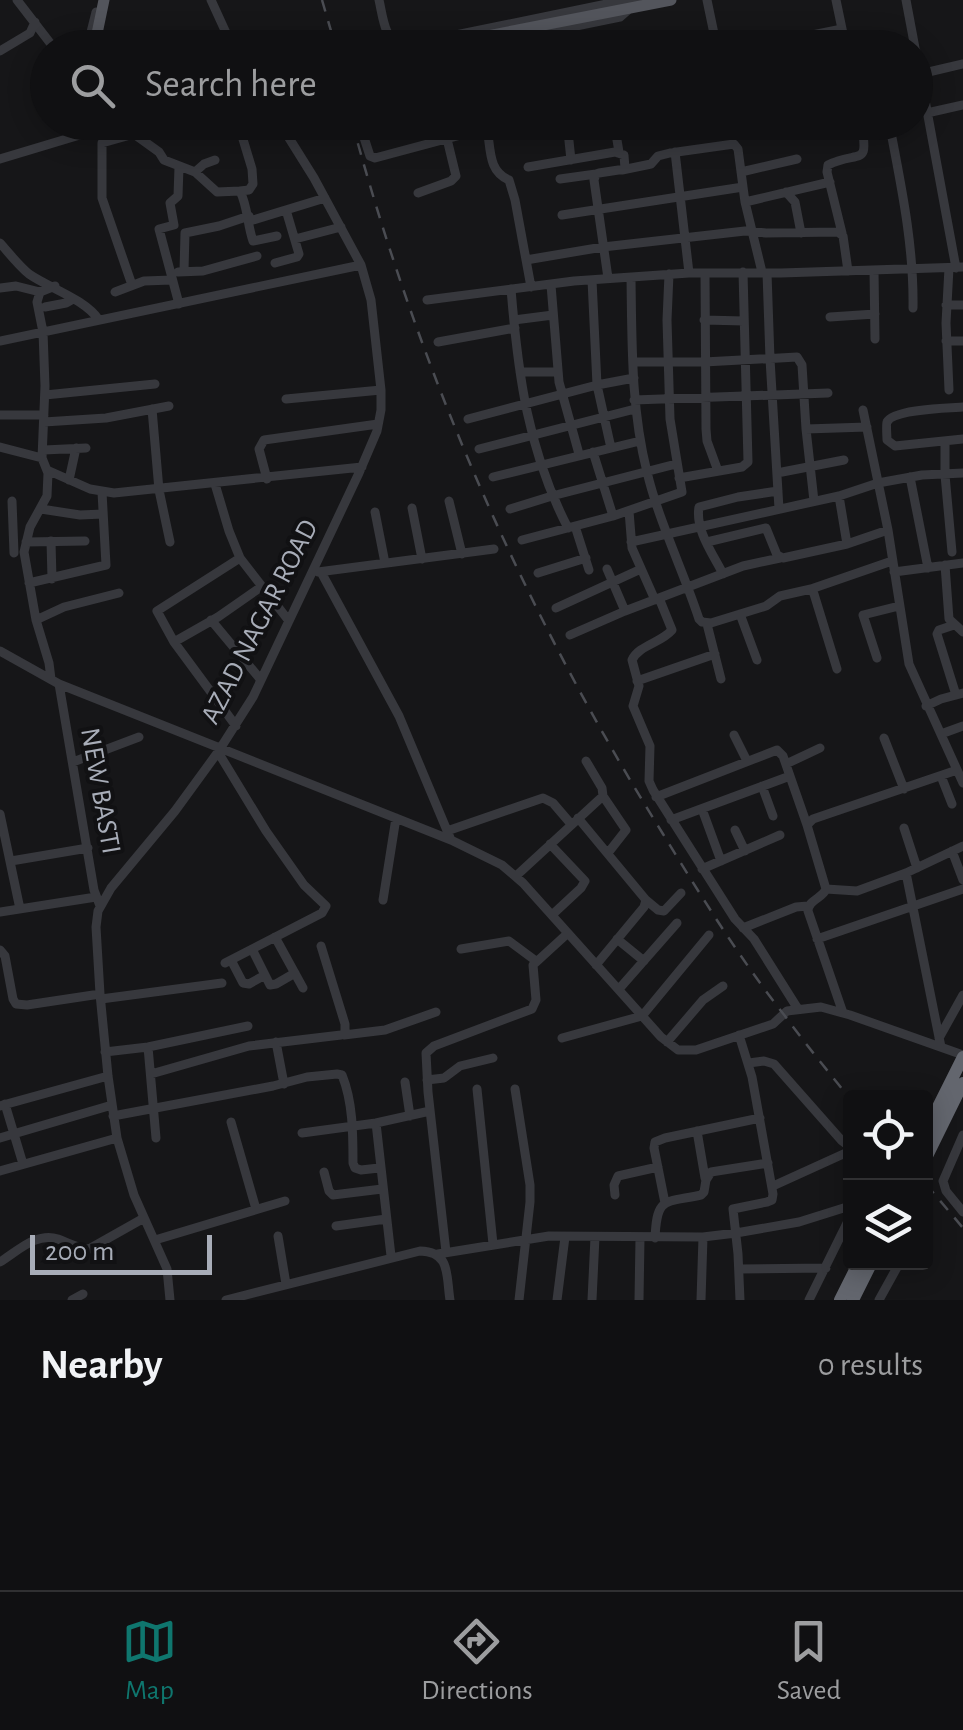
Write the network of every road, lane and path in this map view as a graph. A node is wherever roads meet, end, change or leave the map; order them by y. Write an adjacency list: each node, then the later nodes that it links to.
1 (17, 0): 13 (street)
2 (102, 0): 18 (main road)
3 (211, 0): 19 (street)
4 (379, 0): 20 (street)
5 (561, 0): 12 (street)
6 (672, 0): 10 (main road)
7 (707, 0): 25 (street)
8 (836, 0): 15 (street)
9 (906, 0): 27 (street)
10 (645, 5): 11 (main road); 12 (street)
11 (630, 8): 14 (street); 22 (main road)
12 (564, 13): 21 (street)
13 (35, 22): 16 (street); 17 (street)
14 (576, 26): 23 (street); 24 (street)
15 (842, 28): 26 (street)
16 (31, 30)
17 (41, 30)
18 (95, 30)
19 (225, 30)
20 (386, 30)
21 (481, 30)
22 (518, 30)
23 (556, 30)
24 (573, 30)
25 (714, 30)
26 (833, 30)
27 (911, 30)
28 (30, 33): 29 (street)
29 (0, 50)
30 (963, 64): 31 (street)
31 (933, 71)
32 (963, 105): 33 (street)
33 (933, 111)
34 (64, 140): 53 (street)
35 (113, 140): 102 (street)
36 (142, 140): 56 (street)
37 (243, 140): 65 (street)
38 (290, 140): 69 (street, AZAD NAGAR ROAD)
39 (366, 140): 40 (street)
40 (443, 140)
41 (447, 140): 67 (street)
42 (489, 140): 85 (street)
43 (570, 140): 55 (street)
44 (616, 140): 50 (street)
45 (737, 140): 49 (street)
46 (864, 140): 63 (street)
47 (893, 140): 89 (street)
48 (932, 140): 88 (street)
49 (737, 146): 51 (street); 60 (street)
50 (618, 152): 55 (street); 58 (street)
51 (675, 152): 58 (street); 68 (street)
52 (797, 158): 60 (street)
53 (0, 159)
54 (215, 160): 59 (street)
55 (571, 160): 57 (street)
56 (180, 167): 59 (street); 98 (street)
57 (528, 167)
58 (622, 170): 61 (street)
59 (195, 172): 65 (street)
60 (741, 172): 64 (street)
61 (596, 174): 62 (street); 72 (street)
62 (560, 179)
63 (830, 182): 66 (street); 77 (street)
64 (743, 187): 68 (street); 70 (street)
65 (240, 190): 74 (street)
66 (786, 192): 70 (street); 78 (street)
67 (418, 193)
68 (679, 195): 72 (street); 81 (street)
69 (325, 198): 71 (street); 75 (street, AZAD NAGAR ROAD)
70 (745, 202): 76 (street)
71 (286, 210): 74 (street); 80 (street)
72 (598, 210): 73 (street); 83 (street)
73 (562, 214)
74 (249, 218): 79 (street); 91 (street)
75 (340, 226): 80 (street); 87 (street, AZAD NAGAR ROAD)
76 (751, 230): 78 (street); 81 (street); 95 (street)
77 (842, 233): 78 (street); 92 (street)
78 (801, 234)
79 (277, 236)
80 (295, 238): 86 (street)
81 (684, 238): 83 (street); 93 (street)
82 (0, 243): 104 (street)
83 (604, 247): 85 (street); 99 (street)
84 (257, 256): 91 (street)
85 (526, 260): 105 (street)
86 (275, 263)
87 (360, 265): 112 (street); 142 (street, AZAD NAGAR ROAD)
88 (956, 268): 89 (street); 113 (street)
89 (914, 269): 90 (street); 116 (street)
90 (874, 270): 92 (street); 117 (street)
91 (184, 271): 98 (street)
92 (848, 271): 95 (street)
93 (689, 272): 96 (street); 97 (street)
94 (744, 272): 95 (street); 96 (street); 122 (street)
95 (764, 272): 130 (street)
96 (705, 273): 121 (street)
97 (669, 274): 100 (street); 132 (street)
98 (172, 276): 102 (street); 112 (street)
99 (608, 278): 100 (street); 101 (street)
100 (631, 278): 133 (street)
101 (592, 280): 103 (street); 141 (street)
102 (132, 284): 109 (street)
103 (551, 285): 105 (street); 118 (street)
104 (54, 286): 108 (street); 110 (street)
105 (531, 287): 107 (street)
106 (0, 288): 108 (street)
107 (511, 290): 111 (street); 123 (street)
108 (40, 292): 124 (street)
109 (115, 292)
110 (73, 299): 115 (street); 120 (street)
111 (426, 300)
112 (178, 304): 120 (street)
113 (946, 305): 114 (street); 127 (street)
114 (963, 305)
115 (46, 307)
116 (913, 308)
117 (875, 314): 119 (street); 125 (street)
118 (552, 315): 123 (street); 136 (street)
119 (830, 317)
120 (99, 320): 124 (street)
121 (704, 320): 122 (street); 134 (street)
122 (744, 321): 131 (street)
123 (514, 324): 128 (street); 135 (street)
124 (43, 332): 126 (street); 147 (street)
125 (875, 339)
126 (0, 341)
127 (946, 341): 129 (street); 137 (street)
128 (438, 342)
129 (963, 342)
130 (770, 358): 131 (street); 146 (street); 148 (street)
131 (744, 360): 134 (street); 149 (street)
132 (668, 361): 133 (street); 134 (street); 150 (street)
133 (633, 362): 139 (street)
134 (704, 362): 152 (street)
135 (520, 372): 136 (street); 153 (street)
136 (557, 372): 145 (street)
137 (948, 377): 138 (street); 143 (street)
138 (963, 377)
139 (634, 378): 141 (street); 154 (street)
140 (155, 384): 147 (street)
141 (597, 385): 145 (street); 160 (street)
142 (381, 390): 151 (street); 163 (street, AZAD NAGAR ROAD)
143 (949, 390)
144 (828, 393): 146 (street)
145 (561, 394): 153 (street); 164 (street)
146 (804, 394): 148 (street); 166 (street)
147 (45, 395): 162 (street)
148 (772, 396): 149 (street); 184 (street)
149 (746, 397): 152 (street); 183 (street)
150 (668, 398): 152 (street); 154 (street); 178 (street)
151 (286, 399)
152 (705, 399): 183 (street)
153 (525, 404): 161 (street); 167 (street)
154 (635, 404): 160 (street); 169 (street)
155 (169, 406): 157 (street)
156 (963, 406): 170 (street)
157 (152, 409): 162 (street); 196 (street)
158 (863, 410): 165 (street)
159 (0, 415): 162 (street)
160 (603, 416): 164 (street); 172 (street)
161 (468, 418)
162 (44, 419): 175 (street)
163 (378, 424): 181 (street, AZAD NAGAR ROAD); 190 (street)
164 (571, 424): 167 (street); 176 (street)
165 (867, 426): 166 (street); 194 (street)
166 (806, 430): 180 (street)
167 (531, 435): 173 (street); 179 (street)
168 (963, 438): 170 (street)
169 (640, 441): 172 (street); 186 (street)
170 (945, 441): 187 (street)
171 (0, 448): 175 (street)
172 (611, 448): 174 (street)
173 (479, 449)
174 (593, 452): 176 (street); 193 (street)
175 (43, 454): 182 (street); 192 (street)
176 (579, 454): 179 (street)
177 (844, 460): 180 (street)
178 (676, 464): 186 (street); 191 (street)
179 (540, 465): 188 (street); 199 (street)
180 (809, 466): 184 (street); 203 (street)
181 (362, 467): 190 (street); 240 (street, AZAD NAGAR ROAD)
182 (47, 470): 192 (street); 206 (street)
183 (718, 471): 191 (street)
184 (777, 473): 197 (street)
185 (963, 473): 187 (street)
186 (647, 474): 193 (street); 204 (street)
187 (945, 475): 189 (street); 226 (street)
188 (493, 477)
189 (910, 477): 194 (street); 236 (street)
190 (267, 478): 195 (street)
191 (680, 478): 204 (street)
192 (69, 480): 198 (street)
193 (602, 483): 199 (street); 212 (street)
194 (878, 483): 200 (street); 215 (street)
195 (215, 484): 196 (street); 228 (street)
196 (159, 490): 198 (street); 220 (street)
197 (778, 491): 207 (street); 213 (street)
198 (102, 492): 211 (street)
199 (552, 496): 208 (street); 214 (street)
200 (839, 496): 203 (street); 223 (street)
201 (12, 501): 224 (street, NEW BASTI)
202 (450, 501): 227 (street)
203 (814, 501): 207 (street)
204 (656, 502): 209 (street); 216 (street)
205 (412, 508): 231 (street)
206 (41, 509): 211 (street); 224 (street)
207 (779, 509): 213 (street)
208 (510, 510)
209 (629, 511): 212 (street); 221 (street)
210 (375, 512): 233 (street)
211 (103, 514): 243 (street)
212 (613, 516): 214 (street)
213 (700, 526): 216 (street); 222 (street)
214 (572, 527): 218 (street); 229 (street)
215 (888, 530): 223 (street); 235 (street)
216 (667, 532): 221 (street); 247 (street)
217 (84, 540): 219 (street)
218 (522, 540)
219 (50, 541): 224 (street); 243 (street)
220 (170, 542)
221 (631, 542): 238 (street)
222 (707, 542): 230 (street); 242 (street)
223 (847, 544): 230 (street)
224 (16, 550): 245 (street, NEW BASTI)
225 (494, 550): 227 (street)
226 (952, 552)
227 (462, 554): 231 (street)
228 (240, 558): 246 (street); 262 (street)
229 (586, 558): 239 (street); 241 (street)
230 (780, 558): 242 (street)
231 (422, 559): 233 (street)
232 (963, 563): 234 (street)
233 (385, 564): 240 (street)
234 (945, 565): 236 (street); 259 (street)
235 (893, 566): 236 (street); 248 (street); 251 (street)
236 (928, 568)
237 (608, 569): 244 (street)
238 (641, 569): 244 (street); 250 (street)
239 (590, 570)
240 (316, 572): 257 (street, AZAD NAGAR ROAD); 305 (street)
241 (538, 573)
242 (723, 574): 247 (street)
243 (52, 578): 245 (street)
244 (613, 582): 252 (street); 253 (street)
245 (29, 584): 255 (street, NEW BASTI)
246 (261, 587): 256 (street); 257 (street)
247 (689, 588): 250 (street); 258 (street)
248 (810, 589): 254 (street); 267 (street)
249 (120, 593): 255 (street)
250 (657, 599): 253 (street); 271 (street)
251 (899, 606): 265 (street); 273 (street)
252 (556, 608)
253 (625, 611): 261 (street)
254 (740, 614): 258 (street); 266 (street)
255 (36, 620): 270 (street, NEW BASTI)
256 (212, 620): 262 (street); 269 (street)
257 (289, 621): 269 (street, AZAD NAGAR ROAD)
258 (707, 624): 264 (street)
259 (954, 625): 260 (street); 272 (street)
260 (963, 632)
261 (570, 636)
262 (174, 642): 274 (street)
263 (0, 650): 270 (street)
264 (715, 654): 268 (street); 271 (street)
265 (877, 658)
266 (757, 660)
267 (837, 669)
268 (721, 679)
269 (261, 680): 274 (street, AZAD NAGAR ROAD)
270 (55, 681): 281 (street); 284 (street, NEW BASTI)
271 (637, 681): 293 (street)
272 (959, 694): 273 (street)
273 (926, 706): 276 (street)
274 (236, 726): 281 (street, AZAD NAGAR ROAD)
275 (963, 726): 276 (street)
276 (940, 734): 286 (street)
277 (734, 735): 283 (street)
278 (139, 736): 284 (street)
279 (884, 738): 291 (street)
280 (820, 748): 285 (street)
281 (220, 750): 298 (street); 324 (street, AZAD NAGAR ROAD); 334 (street)
282 (586, 761): 292 (street)
283 (746, 761): 285 (street); 293 (street)
284 (73, 762): 308 (street, NEW BASTI)
285 (786, 764): 287 (street)
286 (957, 770): 288 (street); 289 (street)
287 (790, 776): 290 (street); 301 (street)
288 (942, 776): 291 (street); 294 (street)
289 (963, 783)
290 (762, 786): 295 (street); 297 (street)
291 (904, 788): 301 (street)
292 (604, 796): 300 (street); 311 (street)
293 (656, 797): 299 (street)
294 (952, 804)
295 (702, 808): 299 (street); 313 (street)
296 (0, 814): 312 (street)
297 (773, 816)
298 (396, 818): 305 (street); 322 (street)
299 (671, 820): 315 (street)
300 (574, 821): 305 (street); 306 (street); 311 (street)
301 (807, 825): 319 (street)
302 (904, 828): 314 (street)
303 (735, 830): 309 (street)
304 (780, 835): 309 (street)
305 (449, 836): 317 (street)
306 (550, 844): 317 (street); 329 (street)
307 (963, 846): 310 (street)
308 (88, 848): 312 (street); 324 (street, NEW BASTI)
309 (745, 850): 313 (street)
310 (952, 851): 314 (street); 318 (street)
311 (608, 853): 323 (street)
312 (11, 861): 327 (street)
313 (720, 861): 315 (street)
314 (918, 868): 316 (street)
315 (702, 869): 331 (street)
316 (906, 873): 319 (street); 326 (street)
317 (516, 876): 329 (street)
318 (963, 880)
319 (826, 889): 325 (street)
320 (963, 889): 326 (street)
321 (681, 894): 323 (street)
322 (383, 900)
323 (646, 900): 335 (street)
324 (98, 901): 327 (street); 350 (street)
325 (808, 906): 331 (street); 336 (street)
326 (913, 906): 336 (street); 362 (street)
327 (20, 909): 328 (street)
328 (0, 912)
329 (552, 916): 332 (street)
330 (677, 923): 342 (street)
331 (743, 928): 352 (street)
332 (568, 933): 341 (street); 343 (street)
333 (709, 935): 355 (street)
334 (275, 937): 340 (street); 344 (street)
335 (618, 939): 342 (street); 343 (street)
336 (817, 939): 354 (street)
337 (321, 946): 357 (street)
338 (461, 949): 341 (street)
339 (0, 950): 350 (street)
340 (252, 950): 345 (street); 345 (street)
341 (536, 961): 371 (street)
342 (644, 961): 349 (street)
343 (596, 964): 349 (street)
344 (295, 973): 345 (street); 348 (street)
345 (265, 975)
346 (222, 983): 350 (street)
347 (723, 986): 361 (street)
348 (304, 988)
349 (618, 989): 355 (street)
350 (100, 996): 364 (street)
351 (963, 996): 362 (street)
352 (798, 1009): 354 (street); 358 (street)
353 (436, 1012): 357 (street)
354 (843, 1013): 362 (street)
355 (642, 1016): 359 (street); 361 (street)
356 (248, 1026): 363 (street)
357 (341, 1036): 360 (street)
358 (739, 1036): 361 (street); 367 (street)
359 (562, 1038)
360 (276, 1042): 368 (street); 373 (street)
361 (667, 1042)
362 (940, 1042): 365 (street)
363 (148, 1047): 364 (street); 368 (street)
364 (105, 1052): 369 (street)
365 (963, 1056): 370 (highway)
366 (493, 1058): 371 (street)
367 (749, 1063): 381 (street); 394 (street)
368 (151, 1074): 377 (street)
369 (108, 1076): 376 (street); 378 (street)
370 (959, 1077): 382 (highway); 393 (highway)
371 (426, 1080): 379 (street)
372 (405, 1082): 380 (street)
373 (284, 1084): 377 (street); 385 (street)
374 (477, 1089): 424 (street)
375 (515, 1089): 422 (street)
376 (2, 1105): 388 (street)
377 (155, 1108): 378 (street); 392 (street)
378 (113, 1111): 388 (street); 391 (street)
379 (430, 1111): 380 (street); 425 (street)
380 (410, 1116): 384 (street)
381 (760, 1118): 387 (street); 396 (street)
382 (933, 1120)
383 (231, 1122): 409 (street)
384 (376, 1123): 385 (street); 399 (street)
385 (353, 1126): 386 (street); 399 (street)
386 (302, 1132)
387 (697, 1132): 398 (street); 402 (street)
388 (15, 1134): 390 (street); 397 (street)
389 (963, 1135): 410 (street)
390 (0, 1138)
391 (117, 1138): 397 (street); 411 (street)
392 (156, 1138)
393 (933, 1141)
394 (843, 1143)
395 (843, 1152): 403 (street)
396 (768, 1163): 402 (street); 403 (street)
397 (23, 1164): 400 (street)
398 (658, 1167): 405 (street); 407 (street)
399 (379, 1168): 404 (street)
400 (0, 1170)
401 (324, 1172): 404 (street)
402 (706, 1180): 407 (street)
403 (773, 1186): 415 (street)
404 (382, 1190): 412 (street)
405 (615, 1195)
406 (285, 1201): 409 (street)
407 (665, 1204): 421 (street)
408 (843, 1208): 415 (street)
409 (256, 1210): 423 (street)
410 (963, 1212)
411 (144, 1218): 423 (street); 427 (street)
412 (386, 1219): 413 (street); 426 (street)
413 (336, 1226)
414 (843, 1232): 428 (street)
415 (736, 1234): 419 (street); 429 (street)
416 (278, 1236): 433 (street)
417 (565, 1237): 418 (street); 422 (street); 440 (street)
418 (594, 1237): 420 (street); 441 (street)
419 (703, 1237): 421 (street); 443 (street)
420 (640, 1238): 421 (street); 442 (street)
421 (654, 1238)
422 (526, 1239): 424 (street); 439 (street)
423 (155, 1240): 436 (street)
424 (492, 1244): 425 (street)
425 (442, 1253): 426 (street); 438 (street)
426 (391, 1256): 433 (street)
427 (0, 1262)
428 (826, 1268): 429 (street); 445 (street)
429 (739, 1269): 444 (street)
430 (855, 1270): 446 (highway)
431 (868, 1270): 447 (highway)
432 (896, 1270): 448 (street)
433 (286, 1284): 437 (street)
434 (83, 1294): 435 (street)
435 (72, 1300)
436 (170, 1300)
437 (226, 1300)
438 (450, 1300)
439 (519, 1300)
440 (557, 1300)
441 (592, 1300)
442 (639, 1300)
443 (702, 1300)
444 (740, 1300)
445 (809, 1300)
446 (840, 1300)
447 (853, 1300)
448 (879, 1300)

